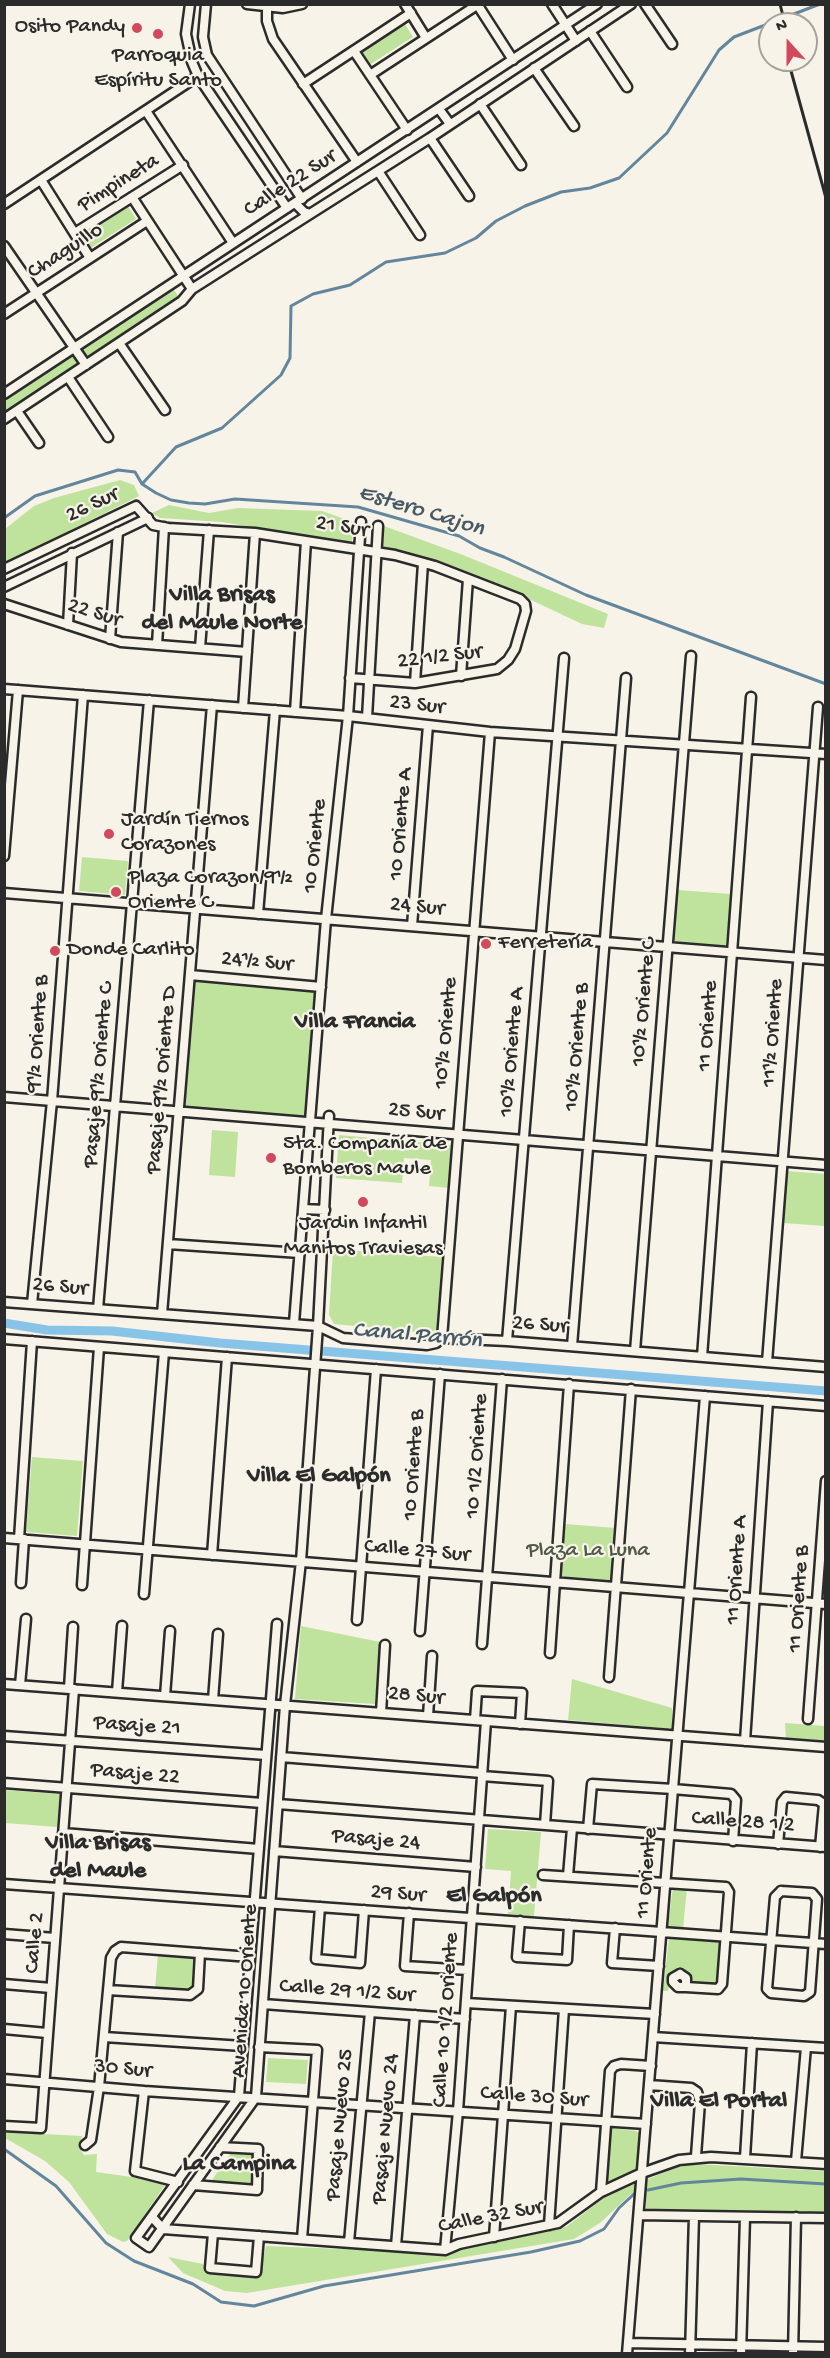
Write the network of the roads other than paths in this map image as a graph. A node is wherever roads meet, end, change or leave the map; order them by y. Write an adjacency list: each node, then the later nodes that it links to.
1 (190, 4): 22 (street)
2 (206, 4): 25 (street)
3 (247, 4): 11 (street)
4 (302, 4): 11 (street)
5 (405, 4): 12 (street)
6 (552, 4): 13 (street)
7 (597, 4): 13 (street, Calle 22 Sur)
8 (631, 4): 14 (street)
9 (645, 4): 17 (street)
10 (477, 5): 15 (street); 19 (street)
11 (267, 7): 23 (street)
12 (411, 13): 15 (street); 18 (street)
13 (566, 25): 16 (street); 19 (street, Calle 22 Sur)
14 (590, 31): 16 (street); 24 (street)
15 (426, 38): 21 (street)
16 (576, 41): 20 (street)
17 (672, 44)
18 (354, 51): 21 (street); 23 (street)
19 (513, 60): 27 (street, Calle 22 Sur)
20 (534, 68): 26 (street); 31 (street)
21 (370, 75): 32 (street)
22 (198, 76): 28 (street); 29 (street)
23 (303, 84): 34 (street)
24 (627, 87)
25 (237, 103): 29 (street); 42 (street)
26 (480, 104): 30 (street); 36 (street)
27 (439, 109): 30 (street); 32 (street, Calle 22 Sur)
28 (146, 111): 35 (street); 38 (street)
29 (224, 114): 42 (street)
30 (450, 124): 33 (street)
31 (574, 126)
32 (406, 130): 34 (street, Calle 22 Sur)
33 (430, 138): 37 (street); 39 (street)
34 (357, 162): 42 (street, Calle 22 Sur)
35 (183, 165): 40 (street, Pimpineta); 47 (street)
36 (521, 165)
37 (378, 171): 43 (street); 46 (street)
38 (41, 180): 41 (street); 45 (street)
39 (469, 196)
40 (132, 197): 44 (street); 45 (street, Pimpineta)
41 (4, 204)
42 (294, 204): 43 (street); 47 (street, Calle 22 Sur)
43 (310, 214): 51 (street)
44 (147, 221): 49 (street, Chaguillo); 50 (street)
45 (75, 232): 49 (street)
46 (420, 235)
47 (233, 243): 50 (street, Calle 22 Sur)
48 (4, 246): 52 (street)
49 (90, 258): 52 (street, Chaguillo)
50 (184, 276): 51 (street); 55 (street, Calle 22 Sur)
51 (192, 290): 54 (street)
52 (37, 292): 53 (street, Chaguillo); 55 (street)
53 (4, 314)
54 (118, 343): 56 (street); 59 (street)
55 (74, 348): 56 (street); 58 (street, Calle 22 Sur)
56 (86, 365): 57 (street)
57 (68, 377): 60 (street); 62 (street)
58 (4, 394)
59 (165, 410)
60 (17, 411): 61 (street); 63 (street)
61 (4, 419)
62 (108, 437)
63 (39, 443)
64 (148, 518): 67 (street, 21 Sur); 69 (street, 26 Sur); 76 (street, 26 Sur)
65 (361, 522): 72 (street, 10 Oriente)
66 (378, 526): 73 (street)
67 (164, 527): 68 (street, 21 Sur); 83 (street)
68 (209, 530): 70 (street, 21 Sur); 84 (street)
69 (118, 532): 74 (street, 26 Sur); 82 (street)
70 (255, 533): 71 (street, 21 Sur); 85 (street)
71 (306, 541): 72 (street, 21 Sur); 102 (street)
72 (359, 549): 73 (street, 21 Sur); 89 (street, 10 Oriente)
73 (377, 552): 75 (street, 21 Sur); 91 (street)
74 (72, 554): 78 (street, 26 Sur); 81 (street)
75 (423, 563): 77 (street, 21 Sur); 92 (street)
76 (4, 569)
77 (468, 579): 80 (street, 21 Sur); 88 (street)
78 (4, 587)
79 (4, 604): 81 (street, 22 Sur)
80 (525, 604): 88 (street, 22 1/2 Sur)
81 (68, 625): 82 (street, 22 Sur)
82 (110, 639): 83 (street, 22 Sur)
83 (157, 645): 84 (street, 22 Sur)
84 (200, 648): 85 (street, 22 Sur)
85 (247, 652): 100 (street)
86 (691, 656): 109 (street, 10½ Oriente C)
87 (564, 658): 107 (street, 10½ Oriente A)
88 (461, 676): 92 (street, 22 1/2 Sur)
89 (350, 678): 91 (street, 22 1/2 Sur); 103 (street, 10 Oriente)
90 (626, 678): 108 (street, 10½ Oriente B)
91 (369, 680): 92 (street, 22 1/2 Sur); 104 (street)
92 (415, 683)
93 (4, 689): 94 (street, 23 Sur)
94 (18, 690): 95 (street, 23 Sur); 113 (street)
95 (83, 695): 97 (street, 23 Sur); 115 (street, 9½ Oriente B)
96 (751, 698): 110 (street, 11 Oriente)
97 (149, 700): 98 (street, 23 Sur); 116 (street, Pasaje 9½ Oriente C)
98 (212, 705): 100 (street, 23 Sur); 117 (street, Pasaje 9½ Oriente D)
99 (818, 707): 111 (street, 11½ Oriente)
100 (243, 708): 101 (street, 23 Sur)
101 (274, 710): 102 (street, 23 Sur); 118 (street)
102 (295, 712): 103 (street, 23 Sur)
103 (348, 716): 104 (street, 23 Sur); 119 (street, 10 Oriente)
104 (367, 718): 105 (street, 23 Sur)
105 (428, 725): 106 (street, 23 Sur); 120 (street, 10 Oriente A)
106 (489, 732): 107 (street, 23 Sur); 121 (street, 10½ Oriente)
107 (558, 737): 108 (street, 23 Sur); 122 (street, 10½ Oriente A)
108 (621, 740): 109 (street, 23 Sur); 123 (street, 10½ Oriente B)
109 (684, 745): 110 (street, 23 Sur); 124 (street, 10½ Oriente C)
110 (747, 748): 111 (street, 23 Sur); 125 (street, 11 Oriente)
111 (814, 753): 112 (street, 23 Sur); 126 (street, 11½ Oriente)
112 (825, 754)
113 (4, 856)
114 (4, 893): 115 (street, 24 Sur)
115 (67, 898): 116 (street, 24 Sur); 131 (street, 9½ Oriente B)
116 (132, 903): 117 (street, 24 Sur); 132 (street, Pasaje 9½ Oriente C)
117 (195, 908): 118 (street, 24 Sur); 128 (street, Pasaje 9½ Oriente D)
118 (258, 914): 119 (street, 24 Sur)
119 (327, 919): 120 (street, 24 Sur); 129 (street, 10 Oriente)
120 (412, 926): 121 (street, 24 Sur)
121 (474, 931): 122 (street, 24 Sur); 136 (street, 10½ Oriente)
122 (541, 937): 123 (street, 24 Sur); 137 (street, 10½ Oriente A)
123 (604, 942): 124 (street, 24 Sur); 138 (street, 10½ Oriente B)
124 (668, 947): 125 (street, 24 Sur); 139 (street, 10½ Oriente C)
125 (732, 953): 126 (street, 24 Sur); 140 (street, 11 Oriente)
126 (798, 958): 127 (street, 24 Sur); 141 (street, 11½ Oriente)
127 (825, 960)
128 (190, 975): 129 (street, 24½ Sur); 133 (street, Pasaje 9½ Oriente D)
129 (321, 987): 135 (street, 10 Oriente)
130 (4, 1097): 131 (street, 25 Sur)
131 (52, 1101): 132 (street, 25 Sur); 148 (street, 9½ Oriente B)
132 (116, 1107): 133 (street, 25 Sur); 149 (street, Pasaje 9½ Oriente C)
133 (179, 1112): 135 (street, 25 Sur); 145 (street, Pasaje 9½ Oriente D)
134 (329, 1120): 135 (street, 25 Sur); 136 (street, 25 Sur); 144 (street)
135 (310, 1123): 143 (street, 10 Oriente)
136 (458, 1135): 137 (street, 25 Sur); 153 (street, 10½ Oriente)
137 (523, 1140): 138 (street, 25 Sur); 156 (street, 10½ Oriente A)
138 (588, 1145): 139 (street, 25 Sur); 157 (street, 10½ Oriente B)
139 (651, 1151): 140 (street, 25 Sur); 159 (street, 10½ Oriente C)
140 (717, 1156): 141 (street, 25 Sur); 162 (street, 11 Oriente)
141 (782, 1161): 142 (street, 25 Sur); 164 (street, 11½ Oriente)
142 (825, 1165)
143 (303, 1209): 144 (street); 146 (street, 10 Oriente)
144 (325, 1210): 152 (street)
145 (168, 1244): 146 (street); 150 (street, Pasaje 9½ Oriente D)
146 (300, 1253): 151 (street, 10 Oriente)
147 (4, 1302): 148 (street, 26 Sur)
148 (32, 1304): 149 (street, 26 Sur)
149 (98, 1309): 150 (street, 26 Sur)
150 (162, 1314): 151 (street, 26 Sur)
151 (294, 1323): 152 (street, 26 Sur)
152 (318, 1326): 153 (street, 26 Sur); 163 (street)
153 (442, 1338): 156 (street, 26 Sur)
154 (4, 1339): 155 (street)
155 (32, 1341): 158 (street); 176 (street)
156 (507, 1341): 157 (street, 26 Sur)
157 (572, 1346): 159 (street, 26 Sur)
158 (99, 1347): 160 (street); 177 (street)
159 (635, 1351): 162 (street, 26 Sur)
160 (164, 1352): 161 (street); 178 (street)
161 (227, 1357): 163 (street); 179 (street)
162 (702, 1357): 164 (street, 26 Sur)
163 (315, 1360): 166 (street); 180 (street, Avenida 10 Oriente)
164 (767, 1362): 165 (street, 26 Sur)
165 (825, 1367)
166 (376, 1369): 167 (street); 181 (street)
167 (440, 1374): 168 (street); 182 (street, 10 Oriente B)
168 (502, 1379): 169 (street); 183 (street, 10 1/2 Oriente)
169 (569, 1384): 170 (street); 184 (street)
170 (632, 1389): 171 (street); 187 (street)
171 (705, 1396): 172 (street); 188 (street, 11 Oriente)
172 (768, 1401): 173 (street); 190 (street, 11 Oriente A)
173 (825, 1406)
174 (825, 1481): 191 (street, 11 Oriente B)
175 (4, 1538): 176 (street, Calle 27 Sur)
176 (21, 1539): 177 (street, Calle 27 Sur); 185 (street)
177 (84, 1544): 178 (street, Calle 27 Sur); 186 (street)
178 (148, 1550): 179 (street, Calle 27 Sur); 189 (street)
179 (212, 1555): 180 (street, Calle 27 Sur)
180 (301, 1561): 181 (street, Calle 27 Sur); 212 (street, Avenida 10 Oriente)
181 (361, 1565): 182 (street, Calle 27 Sur); 193 (street)
182 (425, 1570): 183 (street, Calle 27 Sur); 198 (street, 10 Oriente B)
183 (488, 1575): 184 (street, Calle 27 Sur); 200 (street, 10 1/2 Oriente)
184 (555, 1581): 187 (street, Calle 27 Sur); 202 (street)
185 (21, 1583)
186 (82, 1585)
187 (616, 1586): 188 (street, Calle 27 Sur); 204 (street)
188 (689, 1593): 190 (street, Calle 27 Sur); 220 (street, 11 Oriente)
189 (144, 1594)
190 (754, 1598): 191 (street, Calle 27 Sur); 222 (street, 11 Oriente A)
191 (822, 1604): 215 (street, 11 Oriente B)
192 (26, 1619): 206 (street)
193 (357, 1620)
194 (277, 1624): 211 (street, Avenida 10 Oriente)
195 (122, 1626): 208 (street)
196 (73, 1627): 207 (street, Calle 2)
197 (171, 1631): 209 (street)
198 (420, 1631)
199 (218, 1634): 210 (street)
200 (482, 1644)
201 (385, 1645): 213 (street)
202 (550, 1653)
203 (432, 1656): 214 (street)
204 (609, 1677)
205 (4, 1683): 206 (street, 28 Sur)
206 (20, 1685): 207 (street, 28 Sur)
207 (72, 1689): 208 (street, 28 Sur); 221 (street, Calle 2)
208 (117, 1692): 209 (street, 28 Sur)
209 (165, 1696): 210 (street, 28 Sur)
210 (213, 1700): 211 (street, 28 Sur)
211 (270, 1704): 212 (street, 28 Sur); 224 (street, Avenida 10 Oriente)
212 (285, 1705): 213 (street, 28 Sur); 225 (street, Avenida 10 Oriente)
213 (381, 1713): 214 (street, 28 Sur)
214 (429, 1716): 216 (street, 28 Sur)
215 (808, 1719)
216 (475, 1720): 217 (street, 28 Sur); 218 (street)
217 (486, 1721): 218 (street, 28 Sur); 226 (street, Calle 10 1/2 Oriente)
218 (520, 1724): 220 (street, 28 Sur)
219 (4, 1736): 221 (street, Pasaje 21)
220 (677, 1736): 222 (street, 28 Sur); 229 (street, 11 Oriente)
221 (70, 1740): 224 (street, Pasaje 21); 228 (street, Calle 2)
222 (745, 1741): 223 (street, 28 Sur)
223 (825, 1748)
224 (266, 1755): 230 (street, Avenida 10 Oriente)
225 (281, 1757): 226 (street); 231 (street, Avenida 10 Oriente)
226 (482, 1774): 232 (street, Calle 10 1/2 Oriente); 233 (street)
227 (4, 1783): 228 (street, Pasaje 22)
228 (67, 1787): 230 (street, Pasaje 22); 236 (street, Calle 2)
229 (673, 1789): 235 (street); 237 (street, 11 Oriente); 238 (street)
230 (262, 1803): 241 (street, Avenida 10 Oriente)
231 (278, 1804): 232 (street); 242 (street, Avenida 10 Oriente)
232 (479, 1820): 233 (street, Calle 28 1/2); 243 (street, Calle 10 1/2 Oriente)
233 (545, 1825): 234 (street, Calle 28 1/2)
234 (572, 1828): 235 (street, Calle 28 1/2); 245 (street)
235 (588, 1829): 237 (street, Calle 28 1/2)
236 (63, 1833): 241 (street); 248 (street, Calle 2)
237 (669, 1836): 238 (street, Calle 28 1/2); 246 (street, 11 Oriente)
238 (734, 1841): 239 (street, Calle 28 1/2)
239 (778, 1844): 240 (street, Calle 28 1/2); 240 (street)
240 (823, 1847)
241 (259, 1849): 249 (street, Avenida 10 Oriente)
242 (274, 1851): 243 (street, Pasaje 24); 250 (street, Avenida 10 Oriente)
243 (476, 1867): 254 (street, Calle 10 1/2 Oriente)
244 (543, 1875): 245 (street)
245 (568, 1876): 246 (street)
246 (665, 1883): 258 (street, 11 Oriente); 260 (street)
247 (4, 1884): 248 (street, 29 Sur)
248 (59, 1888): 249 (street, 29 Sur); 261 (street, Calle 2)
249 (255, 1902): 250 (street, 29 Sur); 266 (street, Avenida 10 Oriente)
250 (270, 1903): 251 (street, 29 Sur); 274 (street, Avenida 10 Oriente)
251 (320, 1907): 252 (street, 29 Sur); 252 (street)
252 (364, 1910): 253 (street, 29 Sur)
253 (409, 1913): 254 (street, 29 Sur); 268 (street)
254 (472, 1918): 255 (street, 29 Sur); 268 (street, Calle 10 1/2 Oriente)
255 (520, 1921): 256 (street, 29 Sur); 256 (street)
256 (569, 1925): 257 (street, 29 Sur)
257 (615, 1928): 258 (street, 29 Sur); 267 (street)
258 (661, 1932): 260 (street, 29 Sur); 267 (street, 11 Oriente)
259 (4, 1934): 261 (street)
260 (726, 1936): 262 (street, 29 Sur); 270 (street)
261 (55, 1938): 271 (street, Calle 2)
262 (771, 1940): 263 (street, 29 Sur); 263 (street); 263 (street)
263 (813, 1943): 264 (street, 29 Sur)
264 (825, 1944)
265 (200, 1953): 266 (street); 272 (street); 272 (street)
266 (250, 1957): 286 (street, Avenida 10 Oriente)
267 (659, 1966): 278 (street, 11 Oriente)
268 (468, 1970): 273 (street, Calle 10 1/2 Oriente)
269 (4, 1984): 271 (street)
270 (686, 1987)
271 (51, 1988): 282 (street, Calle 2)
272 (108, 1990): 283 (street)
273 (466, 2003): 275 (street); 280 (street, Calle 10 1/2 Oriente)
274 (263, 2004): 277 (street, Calle 29 1/2 Sur); 287 (street, Avenida 10 Oriente)
275 (511, 2006): 276 (street); 302 (street)
276 (564, 2009): 278 (street); 303 (street)
277 (370, 2012): 279 (street, Calle 29 1/2 Sur); 299 (street, Pasaje Nuevo 25)
278 (655, 2014): 284 (street, 11 Oriente)
279 (415, 2015): 280 (street, Calle 29 1/2 Sur); 300 (street, Pasaje Nuevo 24)
280 (465, 2019): 301 (street, Calle 10 1/2 Oriente)
281 (4, 2029): 282 (street)
282 (47, 2033): 292 (street, Calle 2)
283 (104, 2037): 286 (street); 294 (street)
284 (653, 2037): 285 (street); 290 (street, 11 Oriente)
285 (752, 2043): 288 (street); 310 (street)
286 (243, 2046): 296 (street, Avenida 10 Oriente)
287 (260, 2047): 297 (street, Avenida 10 Oriente); 298 (street)
288 (806, 2047): 289 (street); 311 (street)
289 (825, 2048)
290 (651, 2066): 293 (street, 11 Oriente); 304 (street)
291 (4, 2079): 292 (street, 30 Sur)
292 (43, 2082): 294 (street, 30 Sur); 306 (street, Calle 2)
293 (649, 2085): 305 (street, 11 Oriente); 309 (street)
294 (99, 2087): 295 (street, 30 Sur); 307 (street)
295 (144, 2091): 296 (street, 30 Sur); 314 (street)
296 (239, 2096): 297 (street, Calle 30 Sur); 314 (street, Avenida 10 Oriente)
297 (256, 2097): 298 (street, Calle 30 Sur); 308 (street, Avenida 10 Oriente)
298 (313, 2101): 299 (street, Calle 30 Sur); 328 (street)
299 (361, 2104): 300 (street, Calle 30 Sur); 329 (street, Pasaje Nuevo 25)
300 (407, 2107): 301 (street, Calle 30 Sur); 330 (street, Pasaje Nuevo 24)
301 (458, 2111): 302 (street, Calle 30 Sur); 331 (street, Calle 10 1/2 Oriente)
302 (503, 2114): 303 (street, Calle 30 Sur); 327 (street)
303 (557, 2118): 304 (street, Calle 30 Sur); 323 (street)
304 (607, 2122): 305 (street, Calle 30 Sur); 316 (street)
305 (646, 2124): 313 (street, 11 Oriente)
306 (4, 2126)
307 (85, 2145)
308 (220, 2147): 315 (street, Avenida 10 Oriente); 315 (street)
309 (696, 2157): 310 (street, Calle 32 Sur); 313 (street, Calle 32 Sur)
310 (745, 2158): 311 (street, Calle 32 Sur)
311 (796, 2162): 312 (street, Calle 32 Sur)
312 (825, 2164)
313 (642, 2173): 316 (street, Calle 32 Sur); 317 (street, 11 Oriente)
314 (178, 2182): 319 (street, Avenida 10 Oriente)
315 (194, 2185): 324 (street, Avenida 10 Oriente)
316 (601, 2192): 323 (street, Calle 32 Sur)
317 (639, 2215): 318 (street); 332 (street, 11 Oriente)
318 (694, 2216): 320 (street); 334 (street)
319 (152, 2217): 324 (street); 324 (street, Avenida 10 Oriente)
320 (745, 2217): 321 (street); 335 (street)
321 (796, 2217): 322 (street); 336 (street)
322 (825, 2218)
323 (549, 2225): 327 (street, Calle 32 Sur)
324 (163, 2229): 325 (street, Calle 32 Sur)
325 (213, 2233): 326 (street, Calle 32 Sur); 326 (street)
326 (259, 2236): 328 (street, Calle 32 Sur)
327 (494, 2236): 331 (street, Calle 32 Sur)
328 (302, 2239): 329 (street, Calle 32 Sur)
329 (349, 2242): 330 (street, Calle 32 Sur)
330 (396, 2246): 331 (street, Calle 32 Sur)
331 (445, 2250)
332 (628, 2343): 334 (street); 337 (street, 11 Oriente)
333 (825, 2347): 336 (street)
334 (690, 2349): 335 (street)
335 (742, 2349): 336 (street)
336 (793, 2350)
337 (627, 2354)

